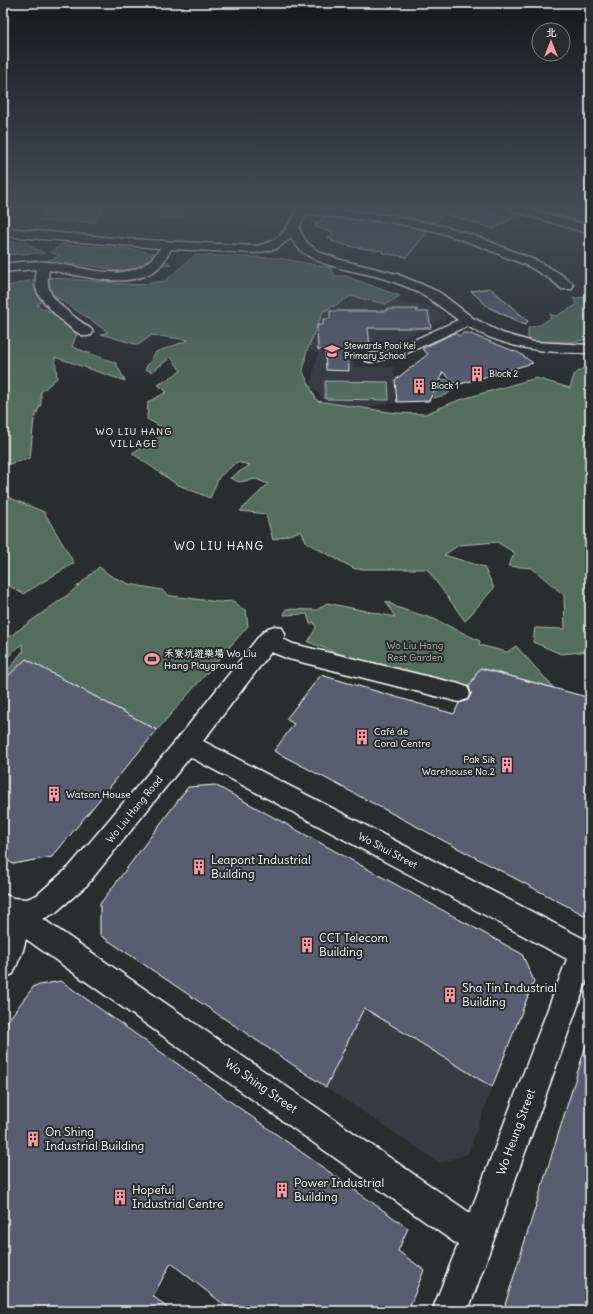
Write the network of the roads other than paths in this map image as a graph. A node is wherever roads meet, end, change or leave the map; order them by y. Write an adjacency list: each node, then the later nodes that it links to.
1 (44, 269): 8 (street)
2 (66, 269): 3 (street)
3 (148, 269)
4 (366, 269): 7 (street)
5 (544, 269): 6 (street)
6 (567, 286)
7 (468, 321): 9 (street); 10 (street)
8 (86, 332)
9 (590, 349)
10 (371, 358)
11 (458, 693): 12 (street, Wo Liu Hang Road)
12 (187, 744): 13 (street, Wo Liu Hang Road); 14 (street, Wo Shui Street)
13 (6, 909): 15 (street); 16 (street, Wo Shing Street)
14 (586, 955): 16 (street, Wo Heung Street)
15 (3, 964)
16 (477, 1238): 17 (street, Wo Heung Street)
17 (450, 1311)

